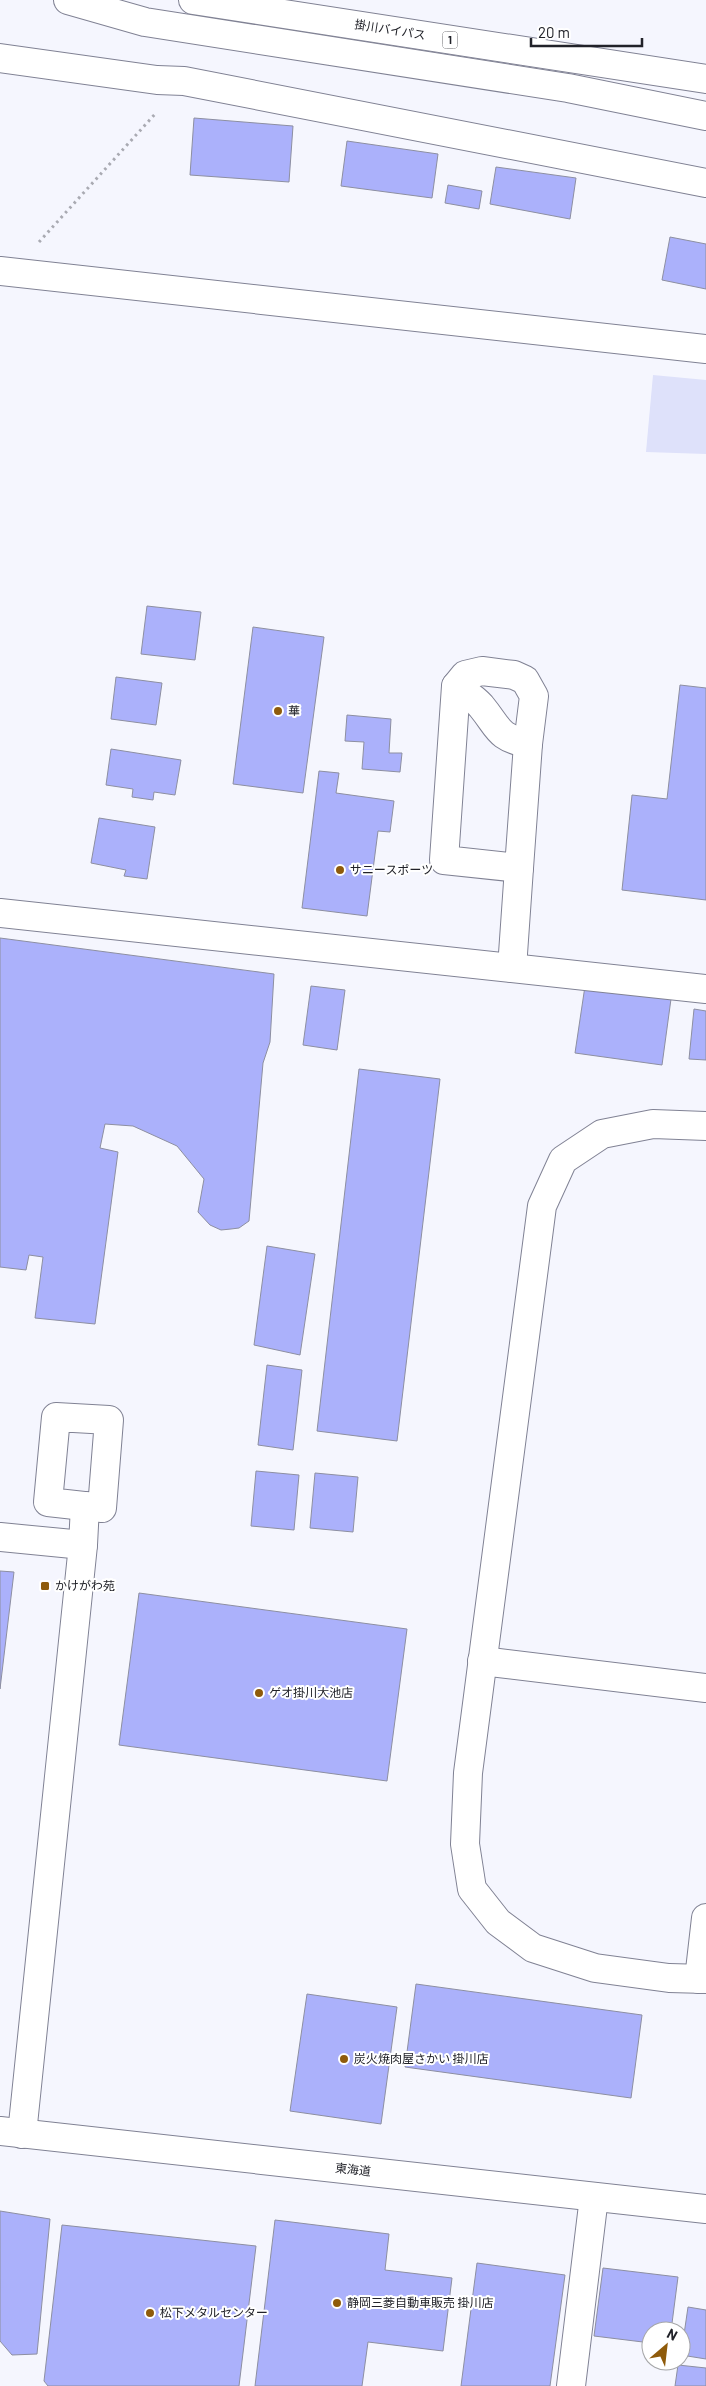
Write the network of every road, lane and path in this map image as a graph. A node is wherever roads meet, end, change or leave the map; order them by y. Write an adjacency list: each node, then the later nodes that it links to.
1 (68, 0): 6 (main road)
2 (193, 0): 4 (main road, 掛川バイパス / 1)
3 (0, 58): 5 (main road)
4 (706, 79)
5 (184, 81): 7 (main road); 8 (path)
6 (706, 116)
7 (706, 183)
8 (6, 272): 9 (main road)
9 (706, 349)
10 (456, 686): 11 (main road); 11 (main road); 12 (main road)
11 (528, 744): 12 (main road)
12 (519, 868): 14 (main road)
13 (0, 913): 14 (main road)
14 (512, 968): 15 (main road)
15 (706, 989)
16 (706, 1126): 20 (main road)
17 (85, 1506): 19 (main road)
18 (0, 1537): 19 (main road)
19 (83, 1545): 24 (main road)
20 (482, 1662): 21 (main road); 23 (main road)
21 (706, 1688)
22 (706, 1918): 23 (main road)
23 (702, 1979)
24 (11, 2132): 25 (main road, 東海道)
25 (594, 2197): 26 (main road, 東海道); 27 (main road)
26 (706, 2209)
27 (571, 2386)

